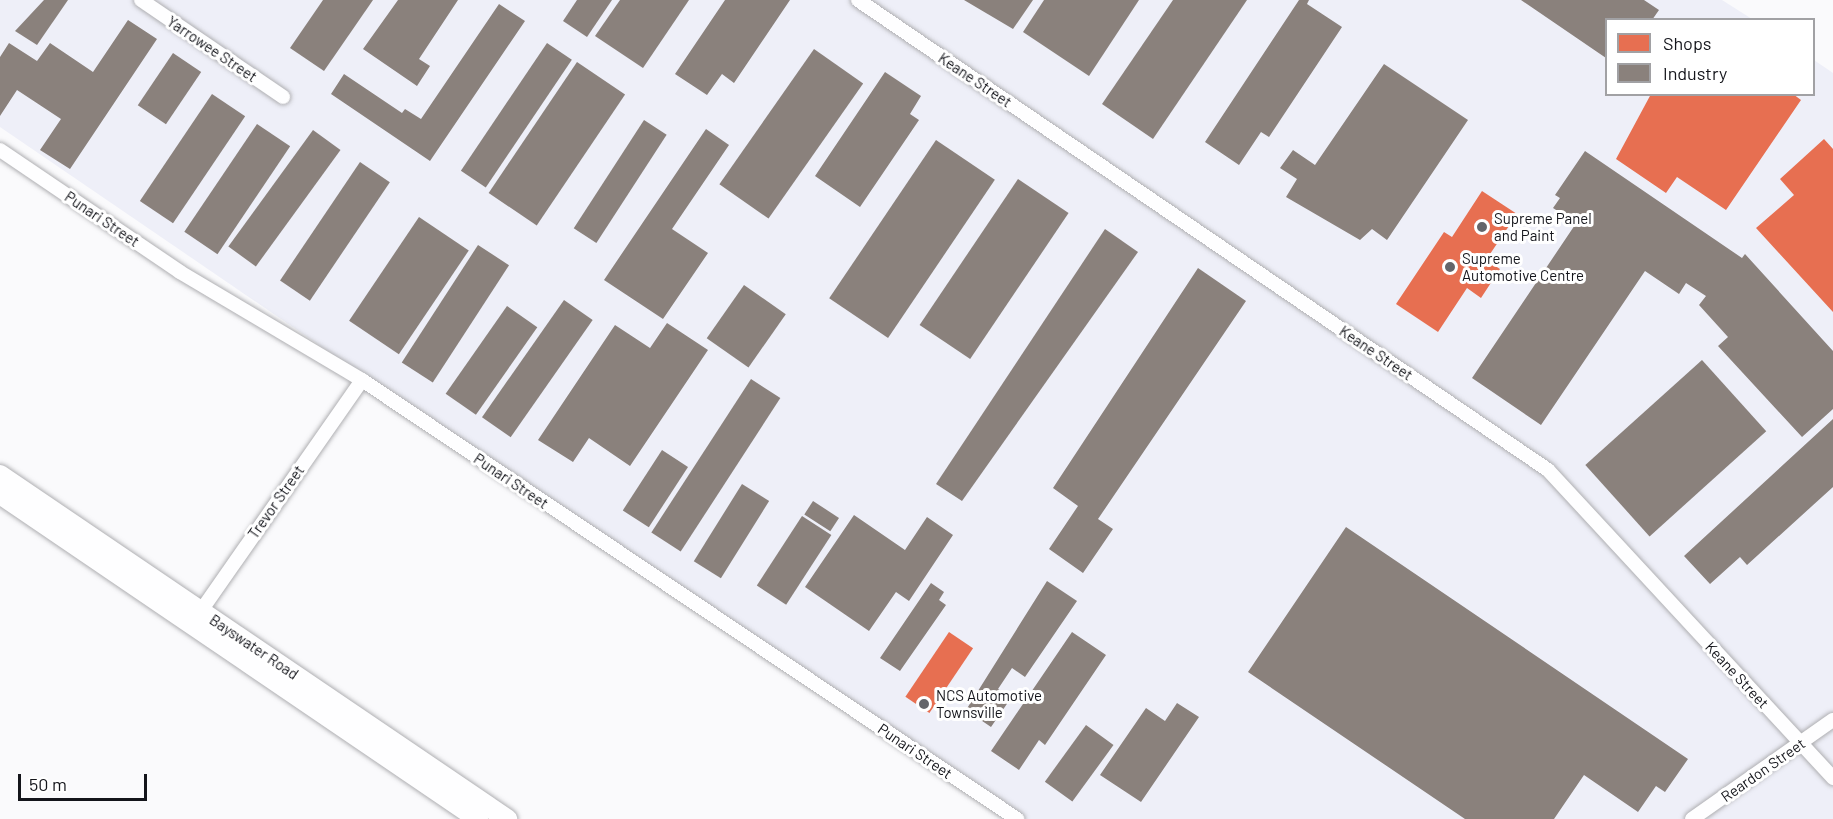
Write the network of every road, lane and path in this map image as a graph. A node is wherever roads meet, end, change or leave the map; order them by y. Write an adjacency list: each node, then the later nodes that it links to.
1 (141, 0): 3 (street, Yarrowee Street)
2 (858, 0): 10 (street, Keane Street)
3 (283, 97)
4 (0, 150): 5 (street, Punari Street)
5 (362, 381): 8 (street, Trevor Street); 14 (street, Punari Street)
6 (0, 475): 8 (main road, Bayswater Road)
7 (0, 494): 8 (main road, Bayswater Road)
8 (196, 618): 12 (main road, Bayswater Road)
9 (1833, 720): 10 (street, Reardon Street)
10 (1800, 744): 11 (street, Keane Street); 15 (street, Reardon Street)
11 (1833, 778)
12 (477, 814): 13 (main road, Bayswater Road)
13 (507, 819)
14 (1017, 819)
15 (1692, 819)

